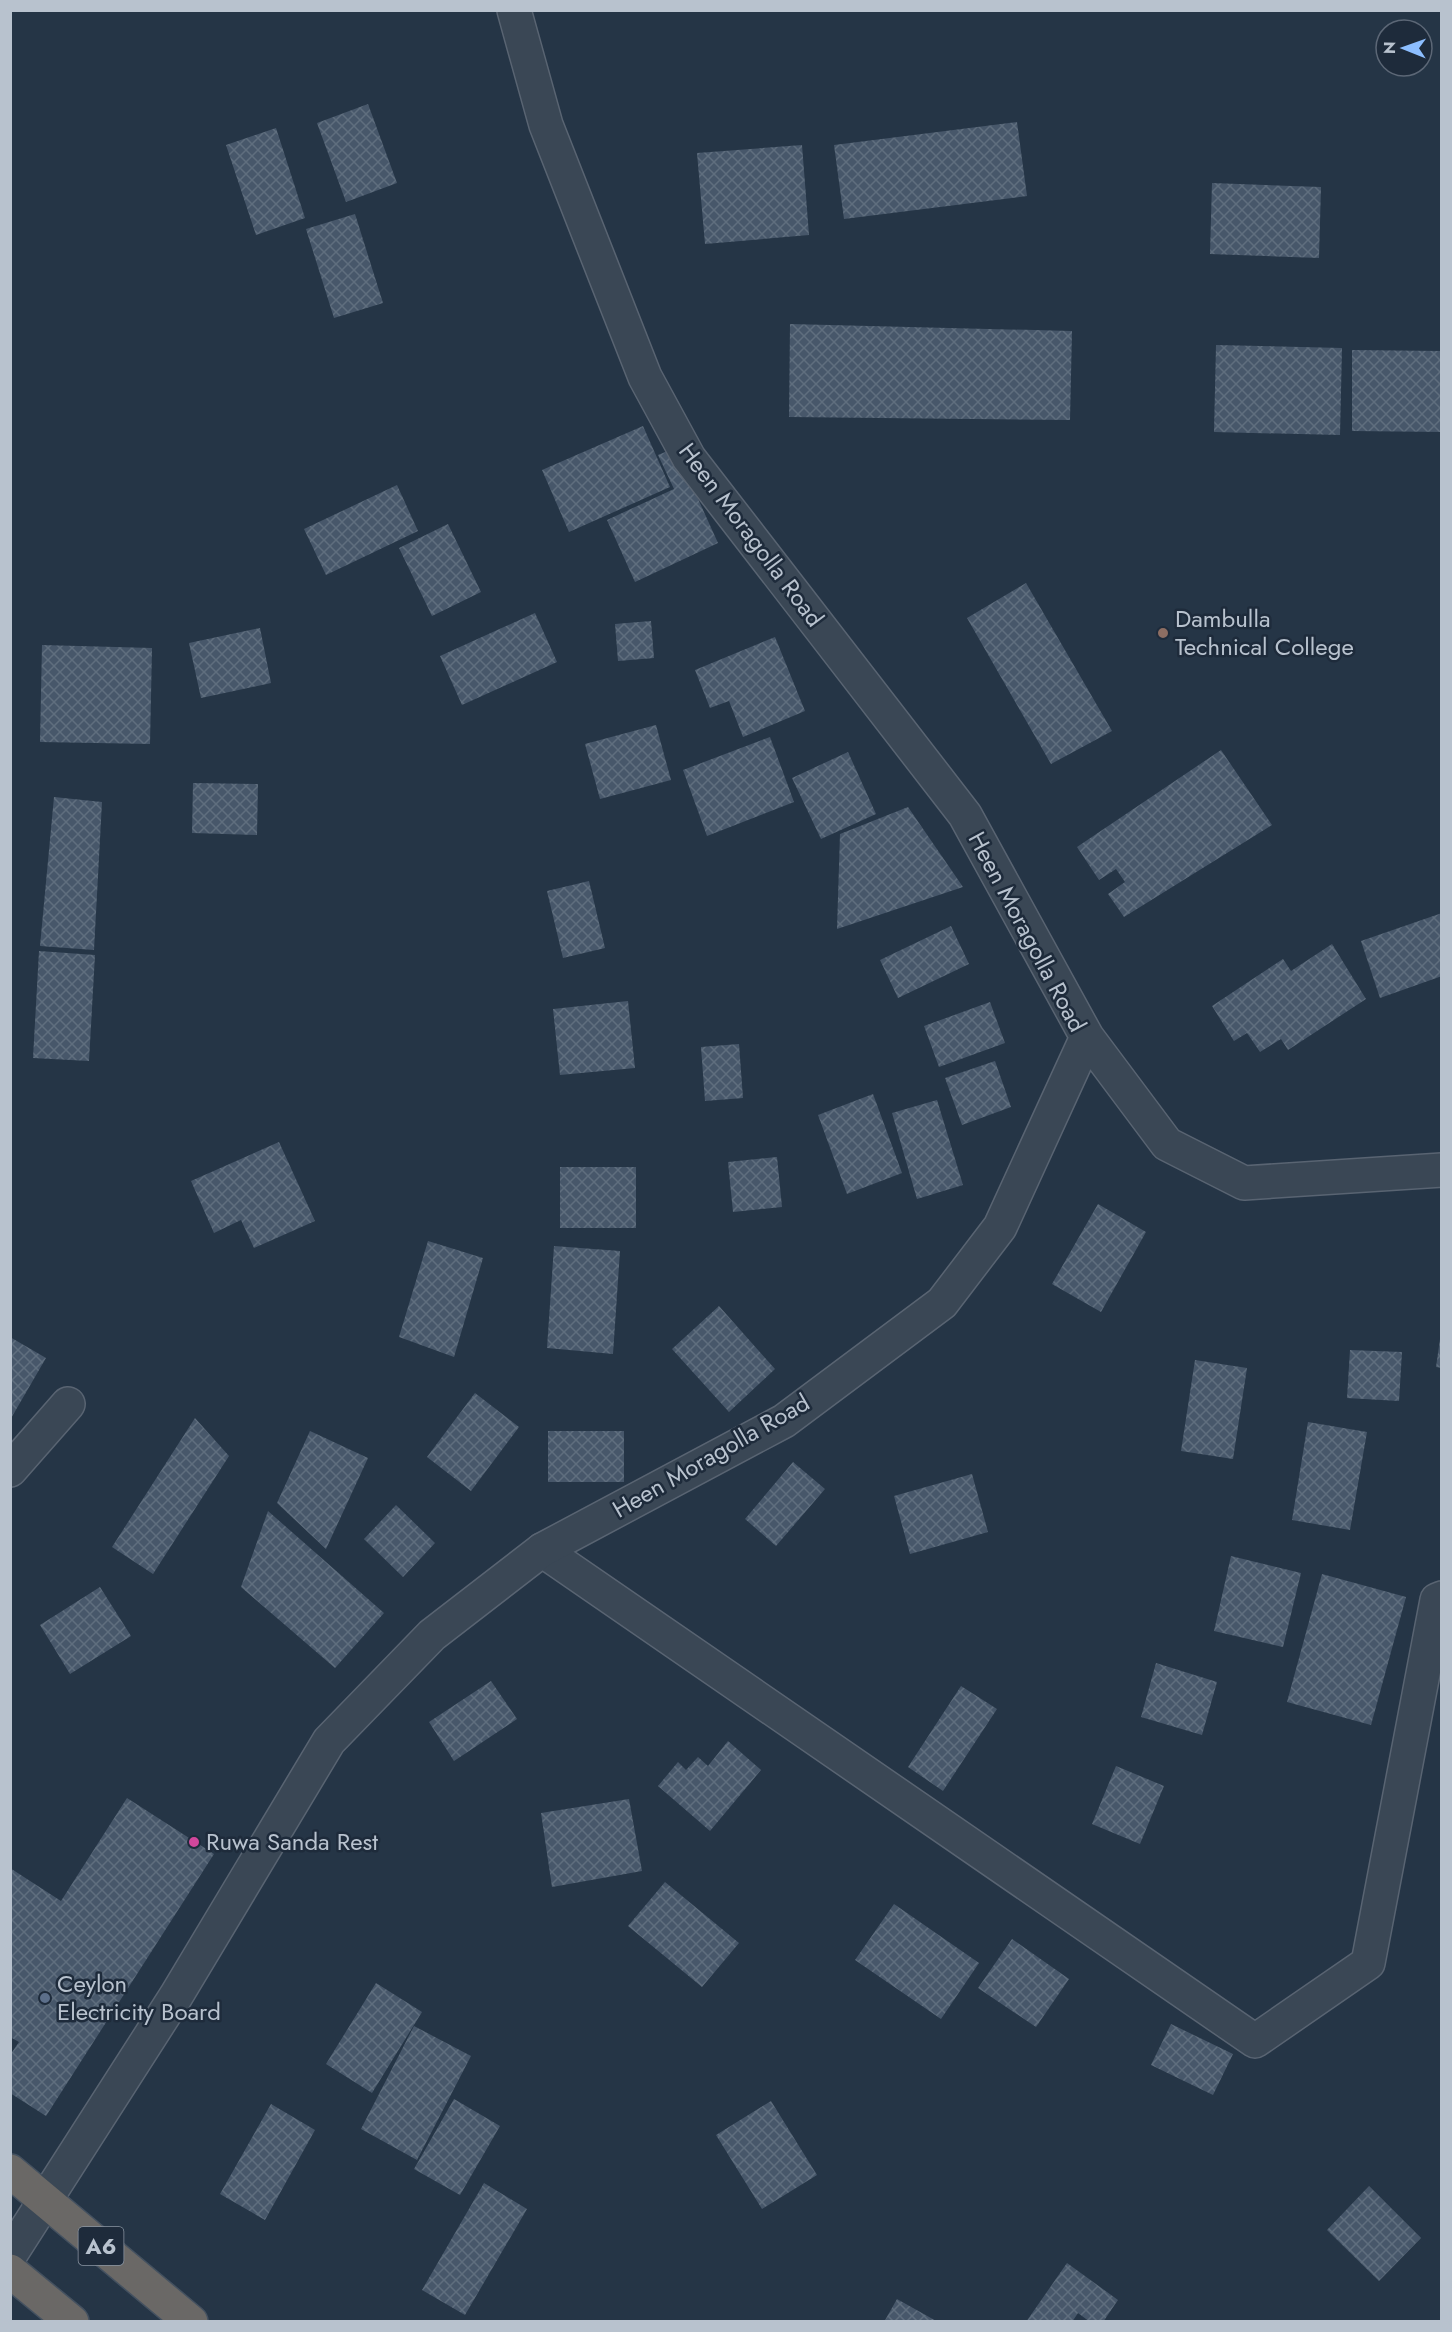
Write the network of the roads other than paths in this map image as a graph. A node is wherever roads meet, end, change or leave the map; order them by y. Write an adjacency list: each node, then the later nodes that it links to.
1 (513, 10): 2 (street, Heen Moragolla Road)
2 (1087, 1037): 3 (street); 6 (street, Heen Moragolla Road)
3 (1442, 1170)
4 (68, 1404): 5 (street)
5 (10, 1470)
6 (542, 1550): 7 (street); 9 (street, Heen Moragolla Road)
7 (1442, 1598)
8 (10, 2171): 9 (highway, A6)
9 (46, 2200): 10 (street, Heen Moragolla Road); 13 (highway, A6)
10 (10, 2255)
11 (10, 2271): 12 (highway)
12 (72, 2322)
13 (191, 2322)

